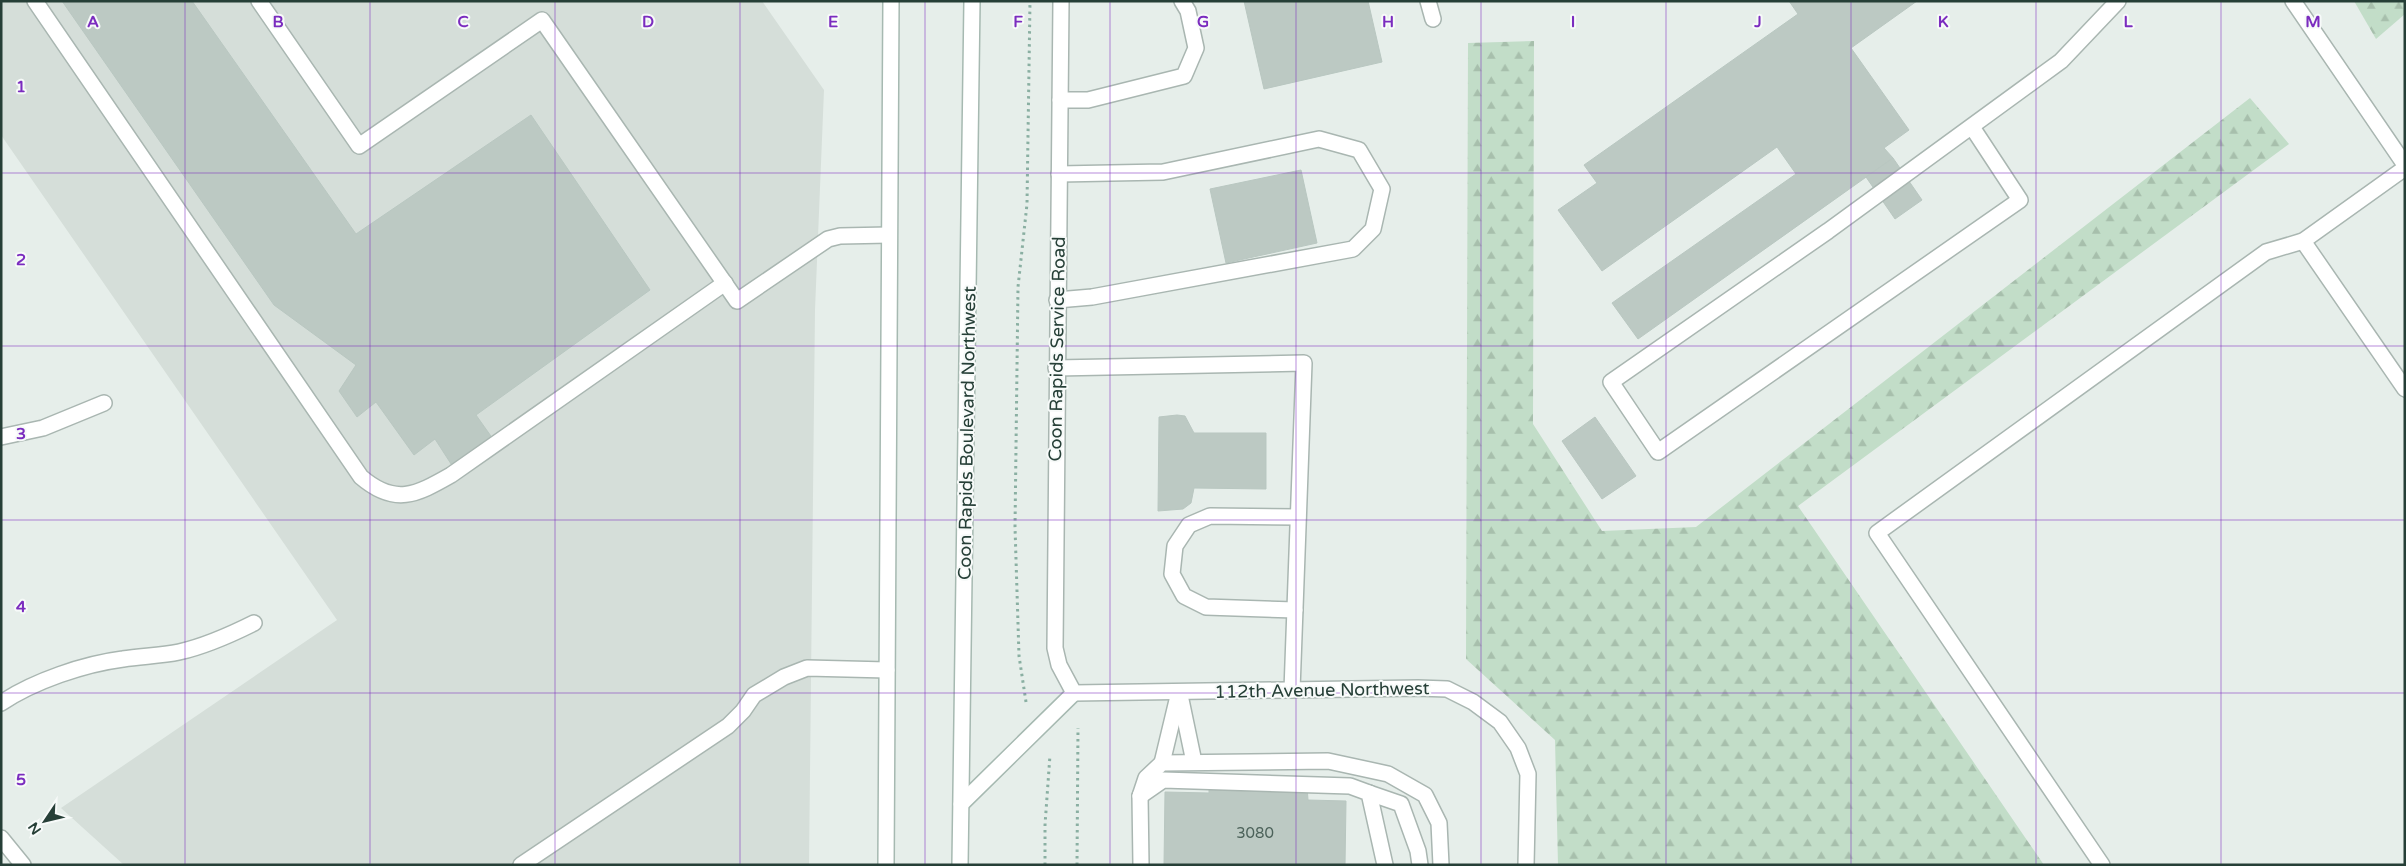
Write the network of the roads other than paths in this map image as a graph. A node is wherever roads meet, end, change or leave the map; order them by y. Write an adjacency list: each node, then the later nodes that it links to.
1 (35, 1): 17 (main road)
2 (259, 1): 17 (main road)
3 (891, 1): 15 (main road)
4 (972, 1): 35 (main road, Coon Rapids Boulevard Northwest)
5 (1061, 1): 11 (main road, Coon Rapids Service Road)
6 (1182, 1): 11 (main road)
7 (1428, 1): 10 (main road)
8 (2118, 1): 12 (main road)
9 (2293, 1): 13 (main road)
10 (1433, 19)
11 (1060, 100): 14 (main road, Coon Rapids Service Road)
12 (1972, 127): 12 (main road)
13 (2405, 166): 16 (main road)
14 (1059, 174): 18 (main road, Coon Rapids Service Road); 18 (main road)
15 (889, 235): 17 (main road); 26 (main road)
16 (2303, 241): 20 (main road); 46 (main road)
17 (725, 283)
18 (1058, 300): 19 (main road, Coon Rapids Service Road)
19 (1056, 368): 23 (main road); 29 (main road, Coon Rapids Service Road)
20 (2405, 389)
21 (104, 403): 22 (main road)
22 (1, 437)
23 (1298, 517): 24 (main road); 24 (main road)
24 (1294, 610): 27 (main road)
25 (254, 624): 30 (main road)
26 (887, 670): 38 (main road); 39 (main road)
27 (1292, 690): 28 (main road, 112th Avenue Northwest); 45 (main road, 112th Avenue Northwest)
28 (1179, 692): 29 (main road, 112th Avenue Northwest); 31 (main road); 32 (main road)
29 (1074, 693): 35 (main road)
30 (1, 703)
31 (1194, 762): 32 (main road); 44 (main road)
32 (1162, 763): 34 (main road)
33 (1369, 793): 34 (main road); 42 (main road); 43 (main road)
34 (1140, 796): 41 (main road)
35 (961, 804): 40 (main road, Coon Rapids Boulevard Northwest)
36 (1, 838): 37 (main road)
37 (23, 865)
38 (521, 865)
39 (886, 865)
40 (960, 865)
41 (1142, 865)
42 (1385, 865)
43 (1420, 865)
44 (1440, 865)
45 (1526, 865)
46 (2102, 865)

